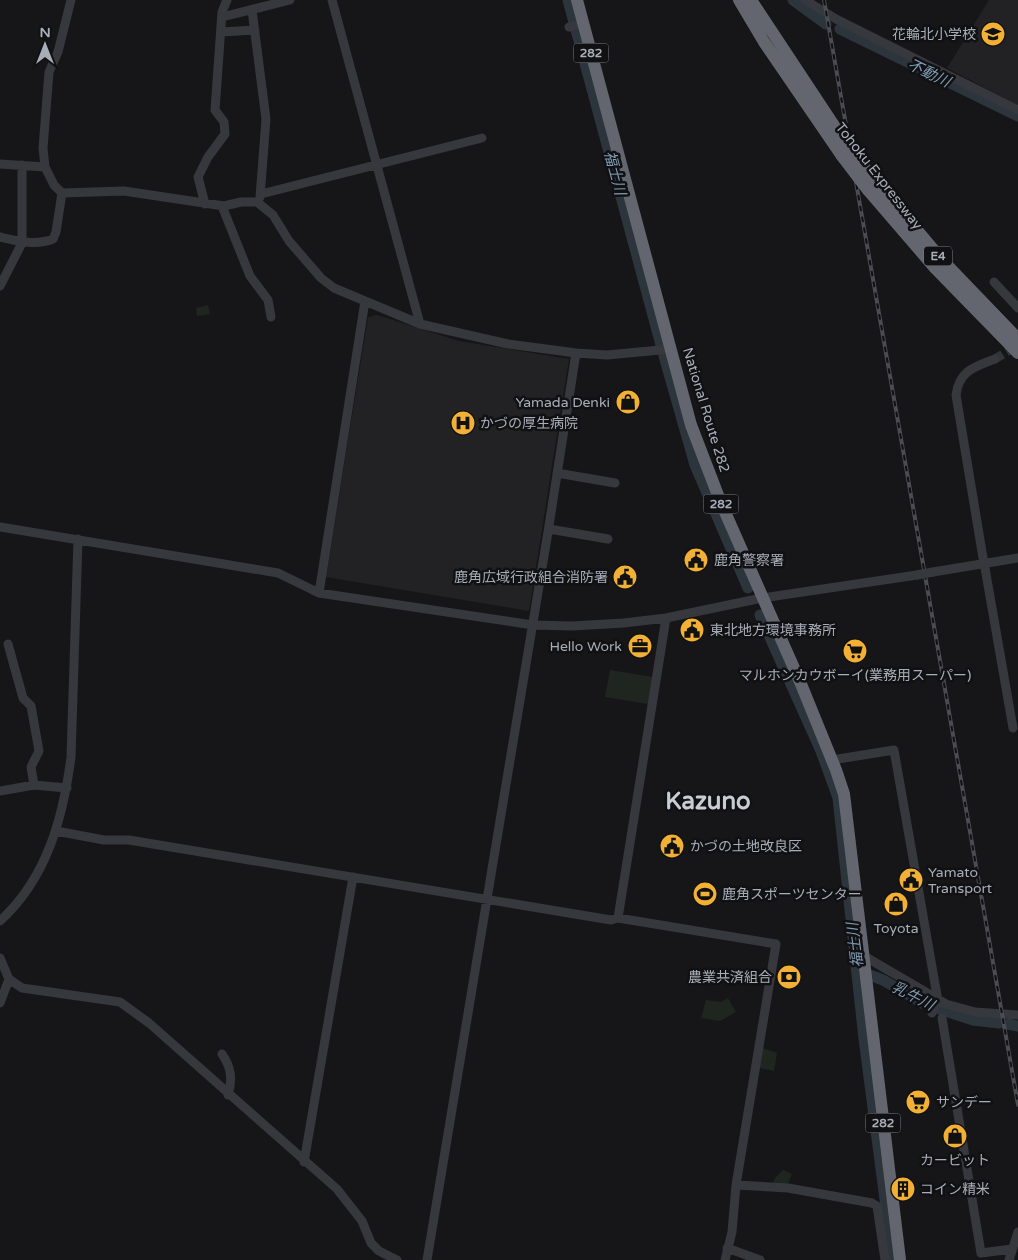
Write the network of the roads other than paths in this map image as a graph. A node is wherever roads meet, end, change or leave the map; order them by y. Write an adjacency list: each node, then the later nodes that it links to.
1 (71, 0): 20 (street)
2 (227, 0): 10 (street)
3 (290, 0): 9 (street)
4 (332, 0): 17 (street)
5 (577, 0): 11 (highway, National Route 282 / 282)
6 (739, 0): 36 (highway, Tohoku Expressway / E4, bridge)
7 (751, 0): 33 (highway, Tohoku Expressway / E4, bridge)
8 (805, 0): 15 (street)
9 (252, 10): 10 (street); 13 (street)
10 (222, 17): 14 (street)
11 (583, 23): 12 (street); 34 (highway, National Route 282 / 282)
12 (569, 27)
13 (255, 30): 14 (street); 22 (street)
14 (221, 32): 23 (street)
15 (1018, 110)
16 (482, 138): 17 (street)
17 (377, 163): 22 (street); 32 (street)
18 (0, 164): 19 (street)
19 (22, 165): 20 (street); 26 (street)
20 (45, 167): 21 (street)
21 (62, 193): 23 (street); 26 (street)
22 (259, 198): 24 (street); 29 (street)
23 (204, 204): 24 (street)
24 (222, 206): 31 (street)
25 (0, 237): 26 (street)
26 (22, 243): 28 (street)
27 (994, 282): 30 (street)
28 (0, 286)
29 (365, 301): 32 (street); 47 (street)
30 (1018, 308)
31 (271, 317)
32 (420, 324): 35 (street)
33 (1018, 338)
34 (671, 350): 35 (street); 48 (highway, National Route 282 / 282)
35 (576, 353): 38 (street)
36 (1018, 353)
37 (995, 359): 44 (street)
38 (557, 473): 39 (street); 41 (street)
39 (615, 483)
40 (0, 527): 42 (street)
41 (549, 530): 43 (street); 50 (street)
42 (78, 539): 47 (street); 55 (street)
43 (608, 539)
44 (983, 558)
45 (1018, 558): 48 (street, bridge)
46 (985, 568): 52 (street)
47 (319, 593): 50 (street)
48 (762, 598): 49 (street); 53 (highway, National Route 282 / 282)
49 (666, 618): 50 (street); 60 (street)
50 (533, 626): 59 (street)
51 (8, 644): 54 (street)
52 (1013, 728)
53 (832, 760): 63 (highway, National Route 282 / 282); 65 (street)
54 (34, 785): 55 (street); 56 (street)
55 (67, 788): 57 (street)
56 (0, 791)
57 (56, 831): 58 (street); 61 (street)
58 (353, 877): 59 (street); 72 (street)
59 (487, 899): 60 (street); 78 (street)
60 (618, 918): 73 (street)
61 (0, 921)
62 (0, 958): 64 (street)
63 (864, 959): 65 (street); 82 (highway, National Route 282 / 282)
64 (9, 979): 66 (street); 71 (street)
65 (937, 1002): 67 (street); 68 (street)
66 (0, 1003)
67 (932, 1013)
68 (1018, 1014)
69 (942, 1018): 76 (street)
70 (222, 1054): 71 (street)
71 (228, 1095): 72 (street)
72 (304, 1162): 77 (street)
73 (736, 1184): 75 (street); 81 (street)
74 (1018, 1232): 76 (street)
75 (727, 1248): 79 (street); 80 (street)
76 (1012, 1249): 83 (street)
77 (398, 1260)
78 (427, 1260)
79 (725, 1260)
80 (760, 1260)
81 (885, 1260)
82 (900, 1260)
83 (1009, 1260)

